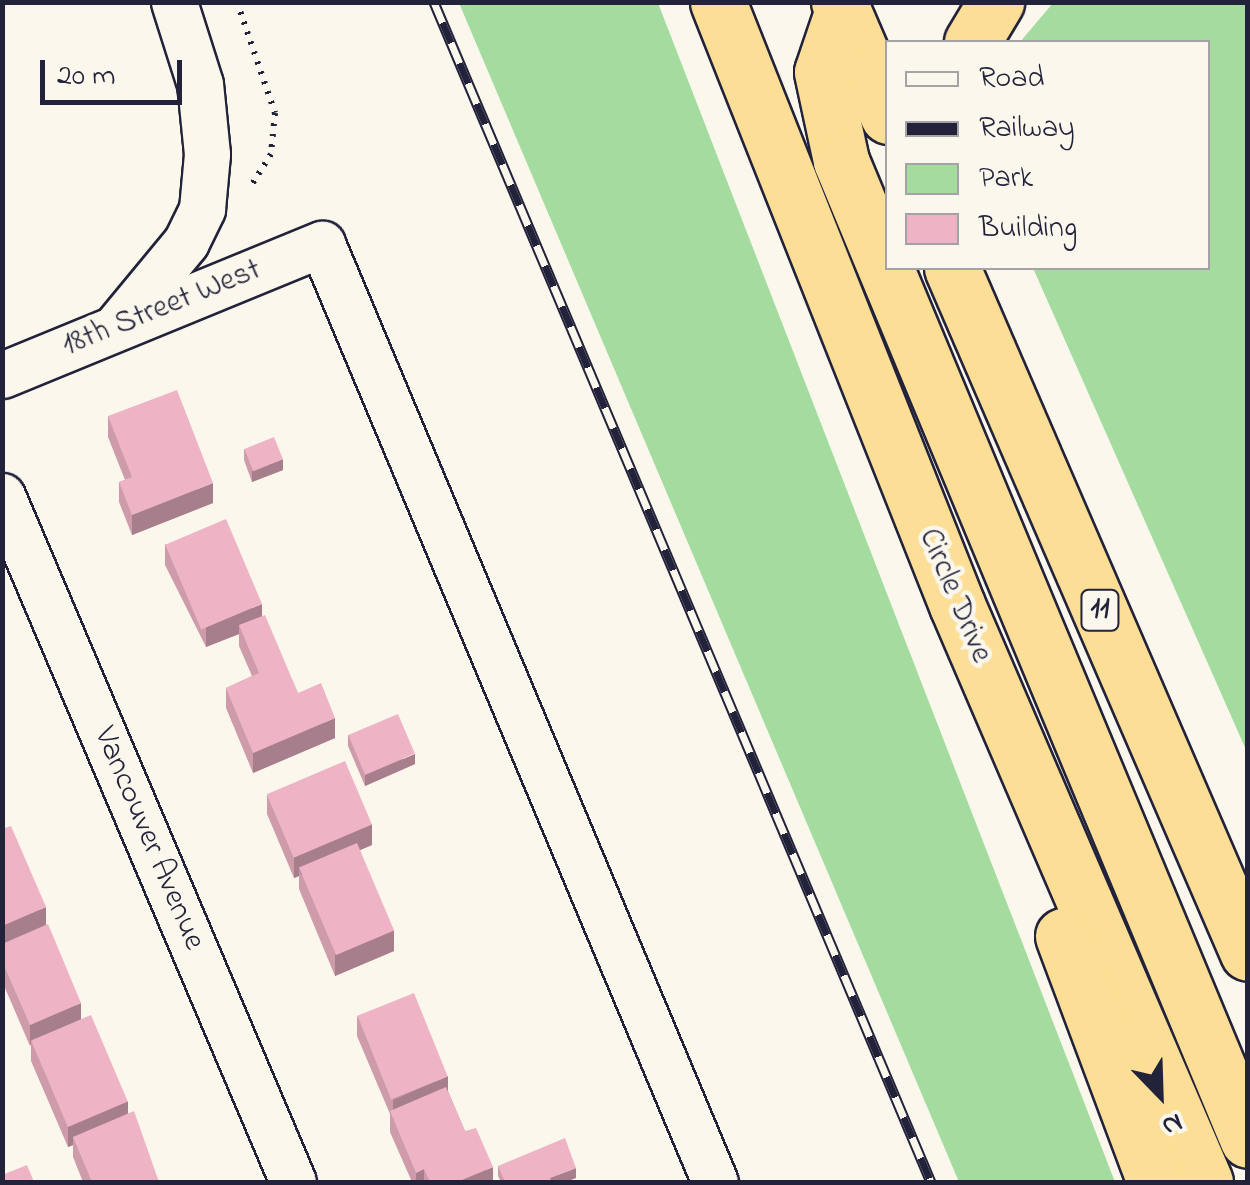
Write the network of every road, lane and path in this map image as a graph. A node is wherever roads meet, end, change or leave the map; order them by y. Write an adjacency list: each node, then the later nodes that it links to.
1 (174, 2): 10 (street)
2 (718, 2): 13 (highway, Circle Drive)
3 (996, 2): 5 (highway)
4 (842, 4): 6 (highway); 7 (highway)
5 (973, 40)
6 (885, 109)
7 (885, 267)
8 (886, 270): 15 (highway)
9 (953, 270): 14 (highway, 11)
10 (114, 328): 11 (street, 18th Street West); 17 (street, 18th Street West)
11 (2, 375)
12 (2, 496): 16 (street, Vancouver Avenue)
13 (957, 605): 18 (highway); 19 (highway, Circle Drive)
14 (1248, 953)
15 (1248, 1140)
16 (293, 1182)
17 (715, 1182)
18 (1155, 1182)
19 (1204, 1182)

